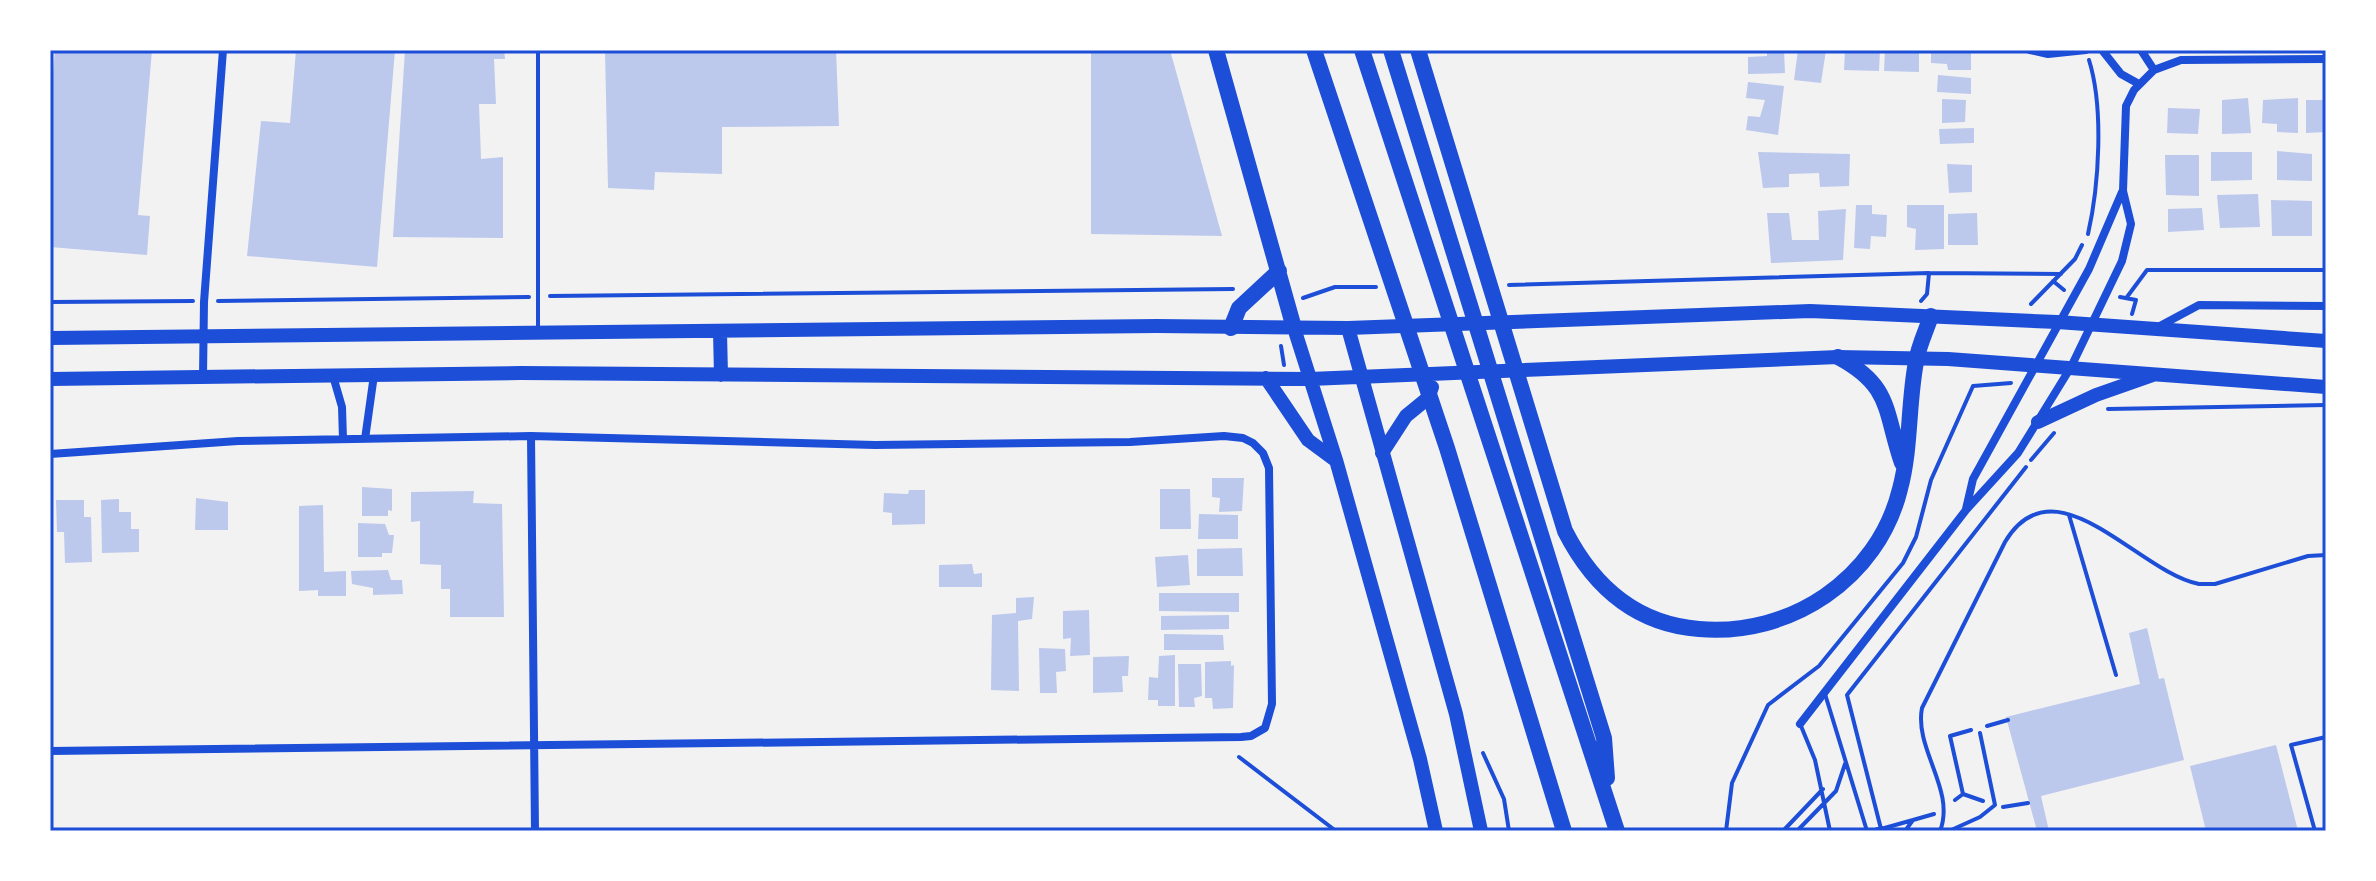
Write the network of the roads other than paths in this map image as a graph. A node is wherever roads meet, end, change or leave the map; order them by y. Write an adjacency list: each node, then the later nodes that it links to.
1 (223, 50): 29 (street)
2 (538, 50): 28 (lane)
3 (1216, 50): 18 (highway)
4 (1305, 50): 16 (highway)
5 (1314, 50): 16 (highway)
6 (1362, 50): 67 (highway)
7 (1391, 50): 67 (highway)
8 (1418, 50): 54 (highway)
9 (2030, 50): 10 (street)
10 (2086, 50)
11 (2102, 50): 15 (street)
12 (2141, 50): 14 (street)
13 (2326, 59): 14 (street)
14 (2154, 70): 15 (street)
15 (2139, 84): 17 (street)
16 (1328, 96): 72 (highway)
17 (2123, 191): 21 (street); 22 (street)
18 (1279, 271): 23 (highway); 24 (highway)
19 (2326, 306): 26 (street)
20 (1931, 316): 21 (main road); 25 (main road); 33 (highway)
21 (2057, 322): 22 (main road); 34 (street)
22 (2094, 324): 26 (main road); 35 (street)
23 (1231, 328): 24 (main road); 27 (main road)
24 (1286, 328): 25 (main road); 45 (main road)
25 (1348, 328): 42 (main road)
26 (2154, 330): 31 (main road)
27 (720, 332): 28 (main road); 38 (main road)
28 (537, 333): 29 (main road)
29 (204, 336): 30 (main road); 40 (street)
30 (50, 338)
31 (2326, 341)
32 (1838, 357): 33 (main road); 39 (main road); 54 (highway)
33 (1916, 358): 34 (main road); 54 (highway)
34 (2035, 365): 35 (main road); 55 (street)
35 (2071, 367): 36 (main road); 47 (street)
36 (2157, 373): 46 (main road); 47 (main road)
37 (375, 374): 38 (main road); 41 (main road); 50 (street)
38 (721, 375): 43 (main road)
39 (1436, 375): 42 (main road); 51 (main road)
40 (203, 376): 41 (main road); 44 (main road)
41 (333, 376): 49 (street)
42 (1361, 376): 45 (main road); 51 (main road)
43 (1266, 378): 45 (main road); 53 (main road)
44 (50, 379)
45 (1310, 379): 53 (main road)
46 (2326, 387)
47 (2038, 422): 55 (street)
48 (531, 436): 50 (street); 63 (street); 63 (street)
49 (343, 439): 50 (street); 52 (street)
50 (365, 439)
51 (1382, 453): 71 (main road)
52 (50, 454)
53 (1336, 460): 70 (main road)
54 (1904, 468)
55 (1966, 510): 59 (street)
56 (2069, 515): 57 (lane); 58 (lane); 78 (lane)
57 (2326, 555)
58 (2116, 675)
59 (1825, 694): 60 (street); 65 (lane)
60 (1800, 724): 66 (lane)
61 (1980, 733): 79 (lane)
62 (2326, 737): 80 (lane)
63 (534, 746): 64 (street); 69 (street)
64 (50, 751)
65 (1845, 761): 68 (lane); 77 (lane)
66 (1823, 789): 68 (lane); 74 (lane)
67 (1609, 803): 73 (highway)
68 (1826, 804): 75 (lane); 76 (lane)
69 (535, 831)
70 (1436, 831)
71 (1481, 831)
72 (1564, 831)
73 (1617, 831)
74 (1783, 831)
75 (1797, 831)
76 (1830, 831)
77 (1870, 831)
78 (1940, 831)
79 (1949, 831)
80 (2315, 831)

